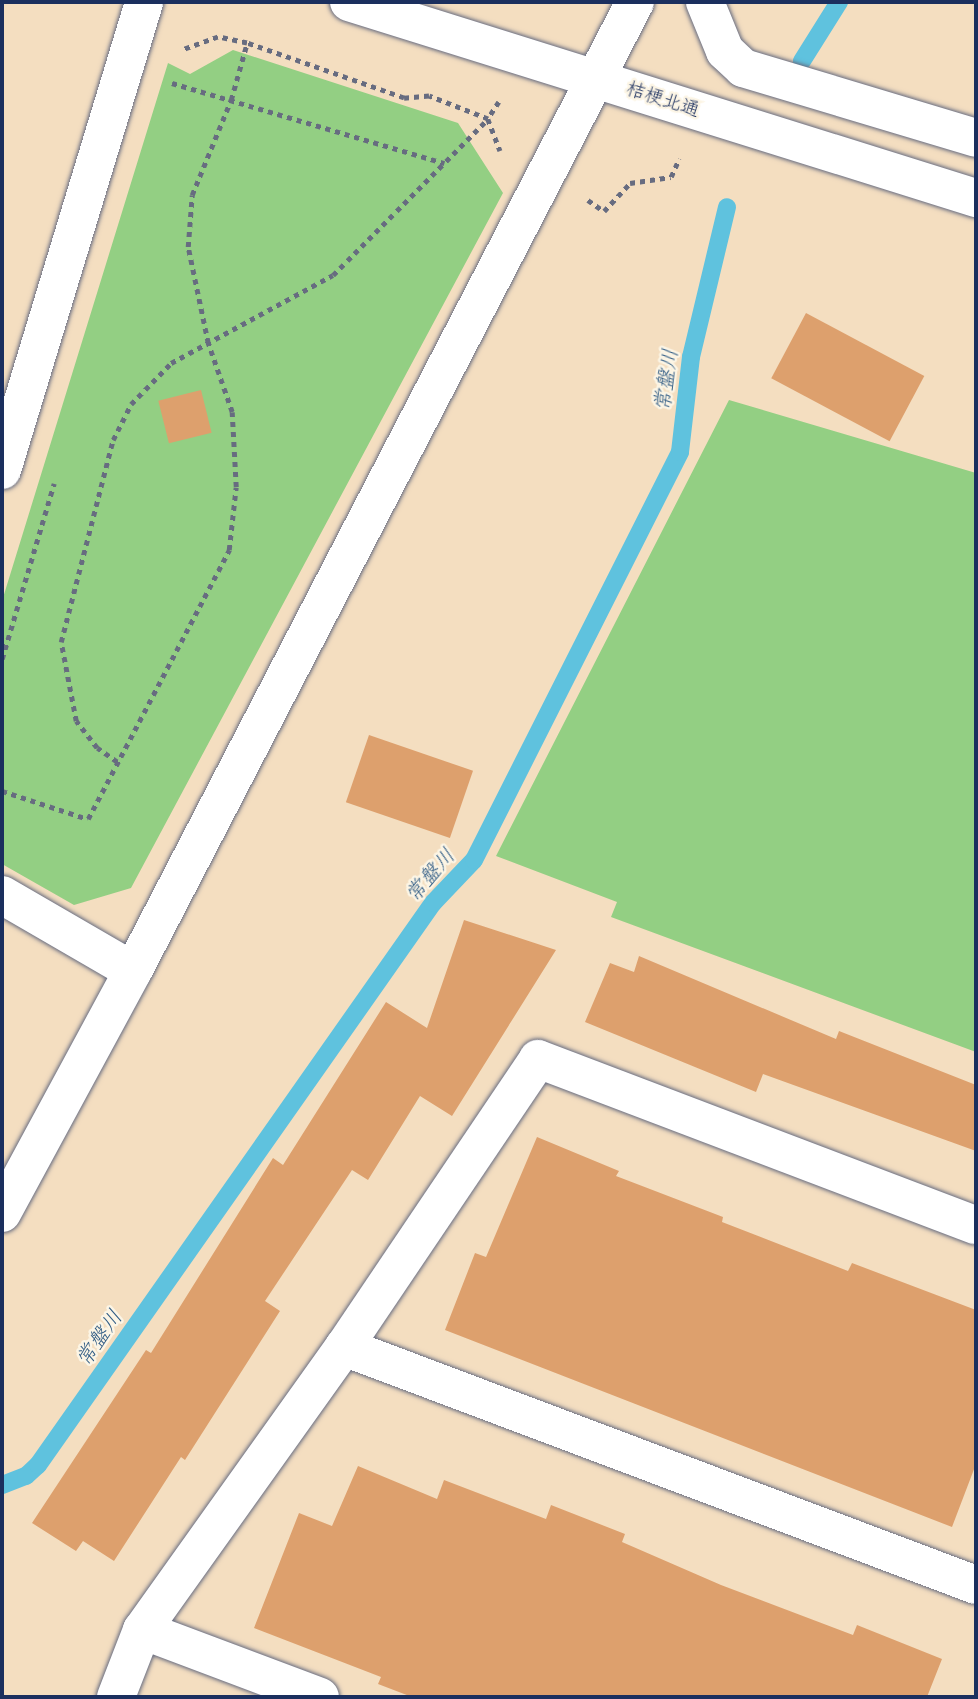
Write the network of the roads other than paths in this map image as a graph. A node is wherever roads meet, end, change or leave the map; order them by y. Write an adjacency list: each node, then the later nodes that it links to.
1 (144, 2): 8 (street)
2 (349, 2): 5 (street, 桔梗北通)
3 (635, 2): 5 (street)
4 (705, 2): 6 (street)
5 (598, 78): 7 (street, 桔梗北通); 10 (street)
6 (976, 138)
7 (976, 198)
8 (2, 470)
9 (2, 895): 10 (street)
10 (133, 971): 11 (street)
11 (2, 1213)
12 (976, 1225): 13 (street)
13 (344, 1347): 14 (street); 15 (street)
14 (976, 1585)
15 (142, 1630): 16 (street); 17 (street)
16 (116, 1697)
17 (320, 1697)

